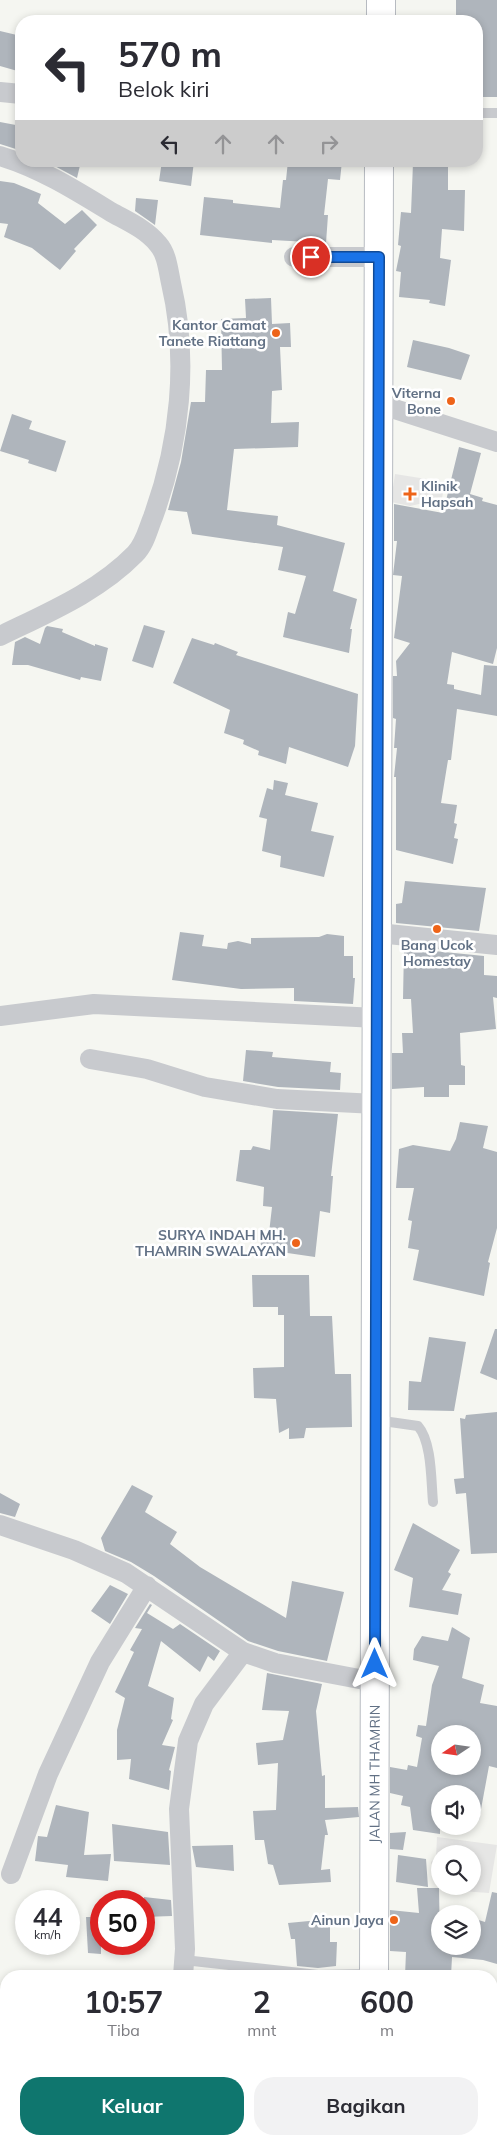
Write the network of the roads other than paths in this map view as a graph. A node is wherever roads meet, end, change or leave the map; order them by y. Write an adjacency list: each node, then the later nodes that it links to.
1 (381, 0): 2 (main road)
2 (381, 15)
3 (0, 92): 4 (street)
4 (15, 93)
5 (483, 113): 6 (lane)
6 (497, 113)
7 (0, 156): 8 (street)
8 (15, 162)
9 (28, 167): 15 (street)
10 (379, 167): 12 (main road, JALAN MH THAMRIN)
11 (294, 257): 12 (street)
12 (379, 257): 13 (main road, JALAN MH THAMRIN)
13 (379, 404): 14 (street); 16 (main road, JALAN MH THAMRIN)
14 (497, 442)
15 (0, 636)
16 (378, 932): 17 (street); 19 (main road, JALAN MH THAMRIN)
17 (497, 945)
18 (0, 1016): 19 (street)
19 (378, 1018): 21 (main road, JALAN MH THAMRIN)
20 (90, 1059): 21 (street)
21 (376, 1104): 22 (main road, JALAN MH THAMRIN)
22 (375, 1420): 23 (lane); 27 (main road, JALAN MH THAMRIN)
23 (433, 1502)
24 (0, 1524): 25 (street)
25 (147, 1586): 26 (street); 28 (street)
26 (243, 1652): 27 (street); 29 (street)
27 (375, 1682): 31 (main road, JALAN MH THAMRIN)
28 (11, 1874)
29 (183, 1968): 30 (lane)
30 (228, 1970)
31 (374, 1970)

